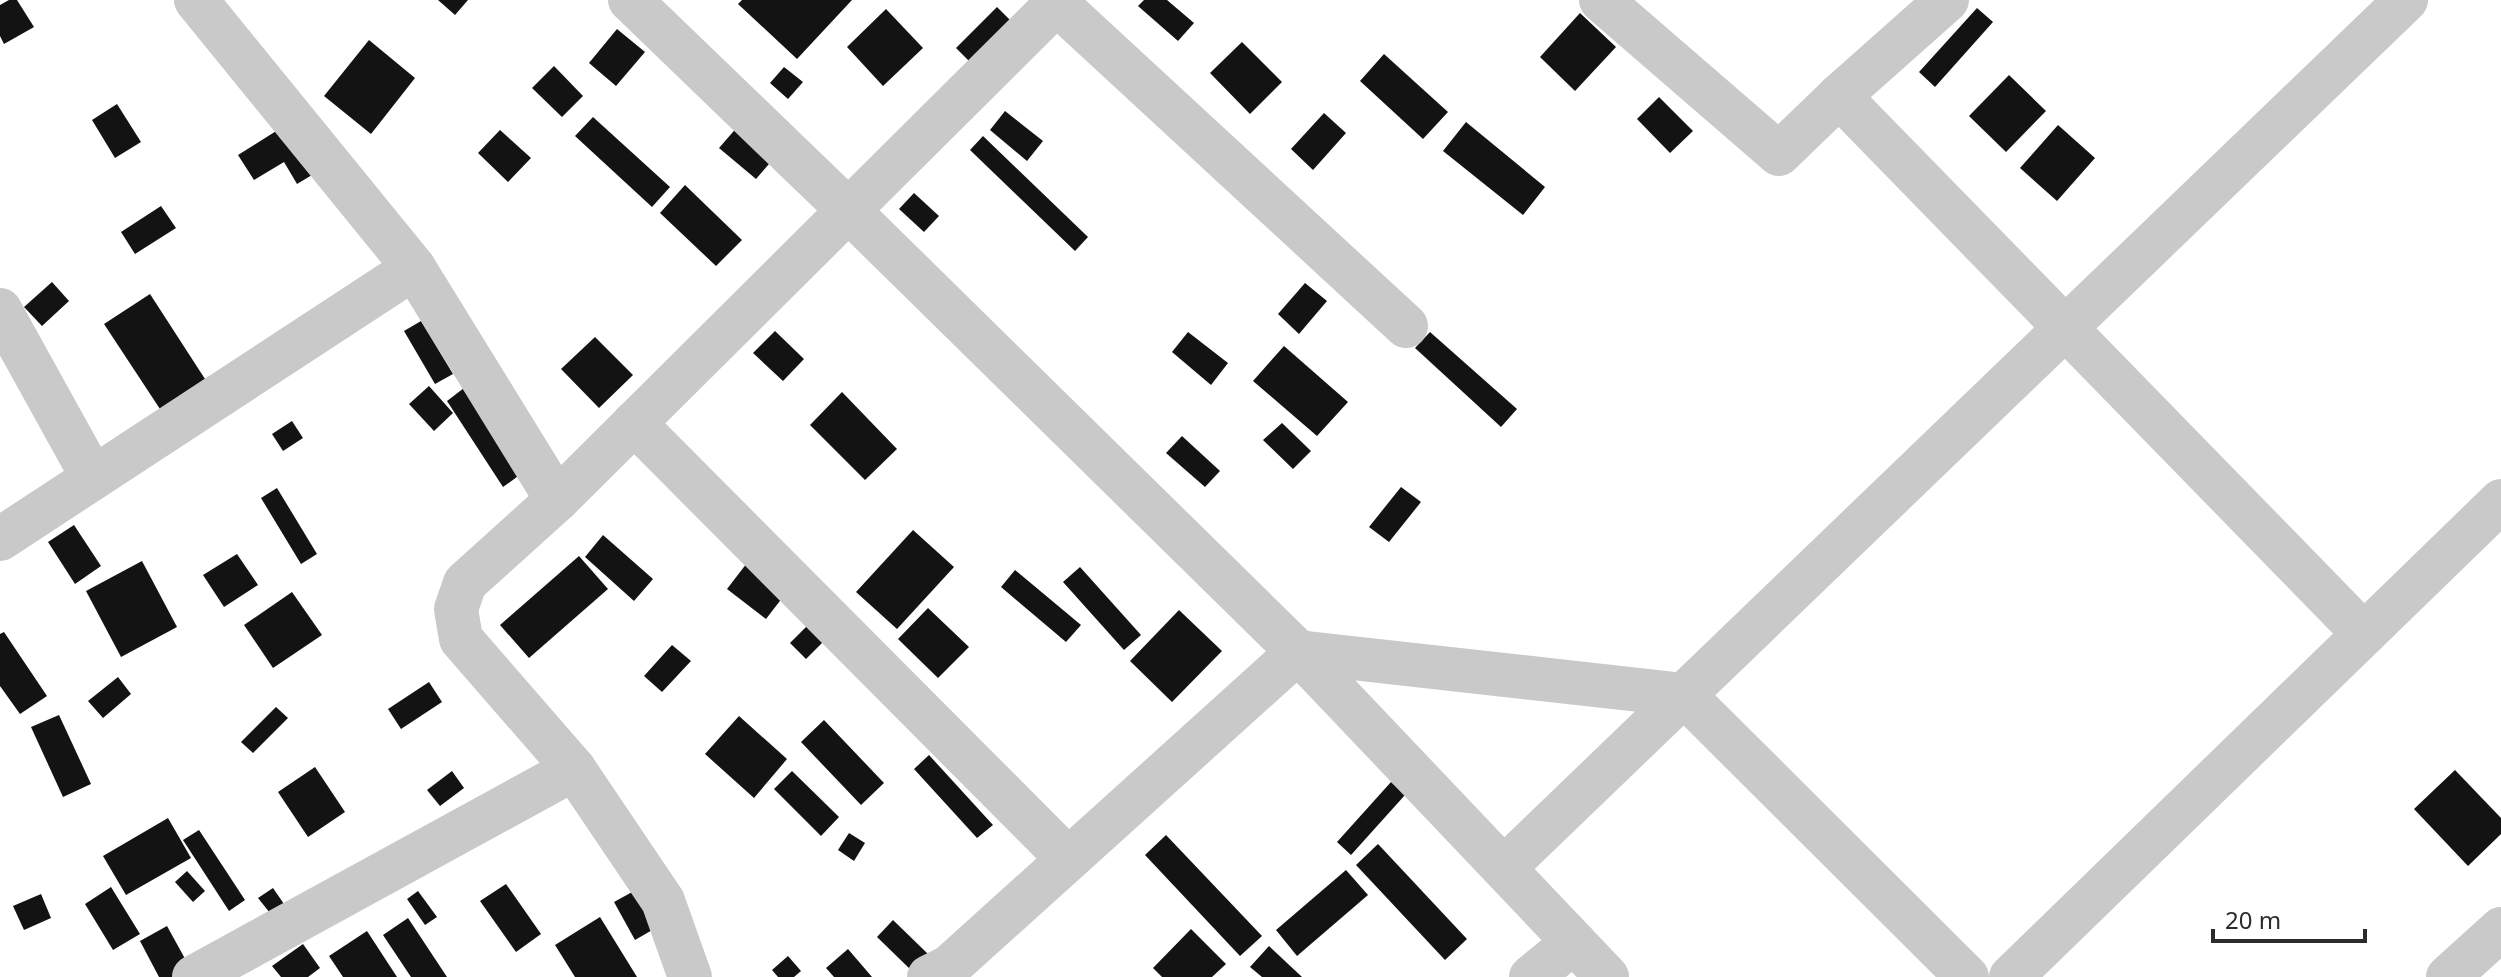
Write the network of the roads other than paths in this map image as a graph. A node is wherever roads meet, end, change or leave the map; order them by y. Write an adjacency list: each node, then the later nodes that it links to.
1 (196, 0): 9 (street)
2 (630, 0): 8 (street)
3 (1601, 0): 7 (street)
4 (1947, 0): 7 (street)
5 (2406, 0): 12 (street)
6 (1056, 1): 8 (street); 11 (street)
7 (1839, 96): 12 (street)
8 (848, 210): 13 (street); 19 (street)
9 (414, 268): 14 (street); 15 (street)
10 (0, 310): 14 (street)
11 (1406, 326)
12 (2065, 328): 18 (street); 20 (street)
13 (634, 423): 15 (street); 22 (street)
14 (93, 478): 17 (street)
15 (557, 500): 21 (street)
16 (2501, 501): 18 (street)
17 (0, 539)
18 (2364, 634): 32 (street)
19 (1298, 652): 20 (street); 22 (street); 23 (street)
20 (1684, 695): 23 (street); 31 (street)
21 (574, 769): 26 (street); 27 (street)
22 (1068, 859): 28 (street)
23 (1504, 868): 25 (street)
24 (2501, 929): 33 (street)
25 (1574, 942): 29 (street); 30 (street)
26 (194, 977)
27 (690, 977)
28 (929, 977)
29 (1531, 977)
30 (1607, 977)
31 (1967, 977)
32 (2011, 977)
33 (2448, 977)

